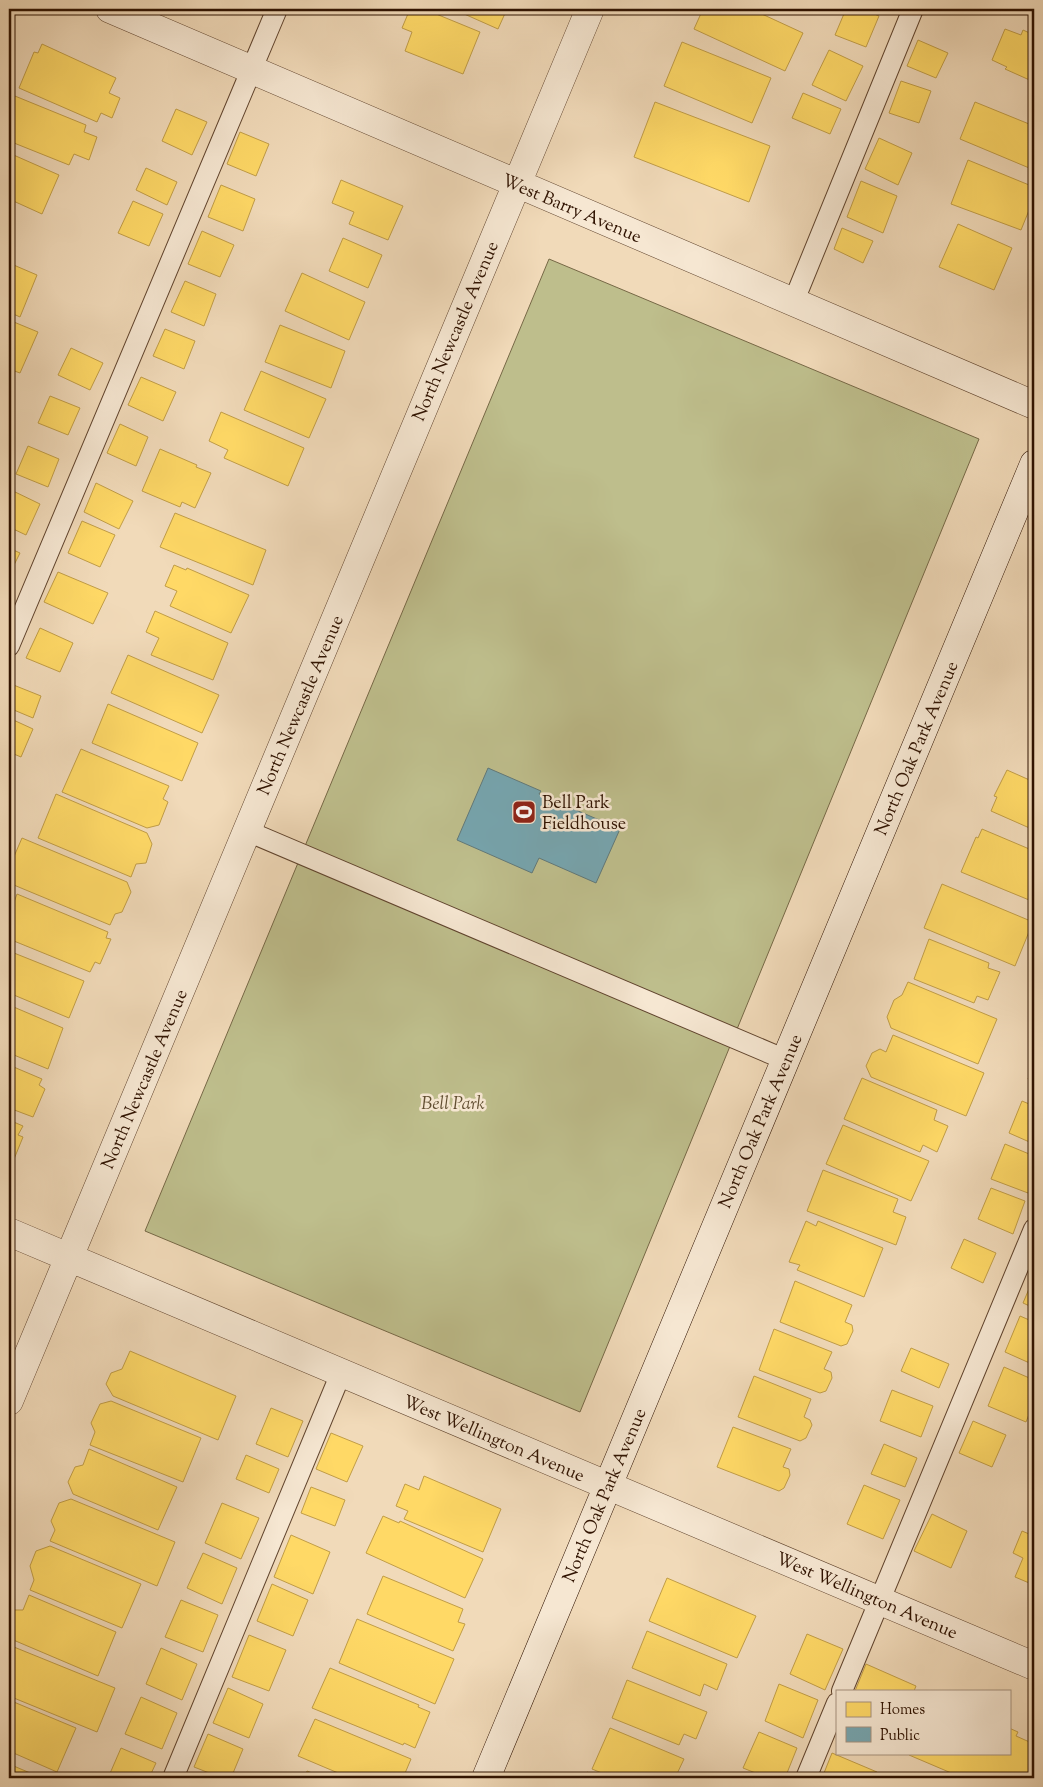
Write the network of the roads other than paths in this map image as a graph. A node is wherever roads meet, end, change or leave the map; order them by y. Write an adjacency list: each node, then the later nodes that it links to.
1 (110, 9): 5 (street, West Barry Avenue)
2 (277, 9): 5 (lane)
3 (590, 9): 6 (street, North Newcastle Avenue)
4 (913, 9): 7 (lane)
5 (251, 70): 6 (street, West Barry Avenue); 10 (lane)
6 (517, 184): 7 (street, West Barry Avenue); 11 (street, North Newcastle Avenue)
7 (793, 302): 8 (street, West Barry Avenue)
8 (1034, 405)
9 (1034, 464): 12 (street, North Oak Park Avenue)
10 (9, 646)
11 (247, 831): 12 (lane); 15 (street, North Newcastle Avenue)
12 (786, 1060): 18 (street, North Oak Park Avenue)
13 (1034, 1229): 19 (lane)
14 (9, 1232): 15 (street, West Wellington Avenue)
15 (69, 1258): 16 (street, West Wellington Avenue); 17 (street, North Newcastle Avenue)
16 (341, 1373): 18 (street, West Wellington Avenue); 23 (lane)
17 (9, 1402)
18 (608, 1486): 19 (street, West Wellington Avenue); 24 (street, North Oak Park Avenue)
19 (880, 1601): 20 (street, West Wellington Avenue); 21 (lane)
20 (1034, 1666)
21 (842, 1690)
22 (836, 1706): 25 (lane)
23 (173, 1778)
24 (486, 1778)
25 (806, 1778)

